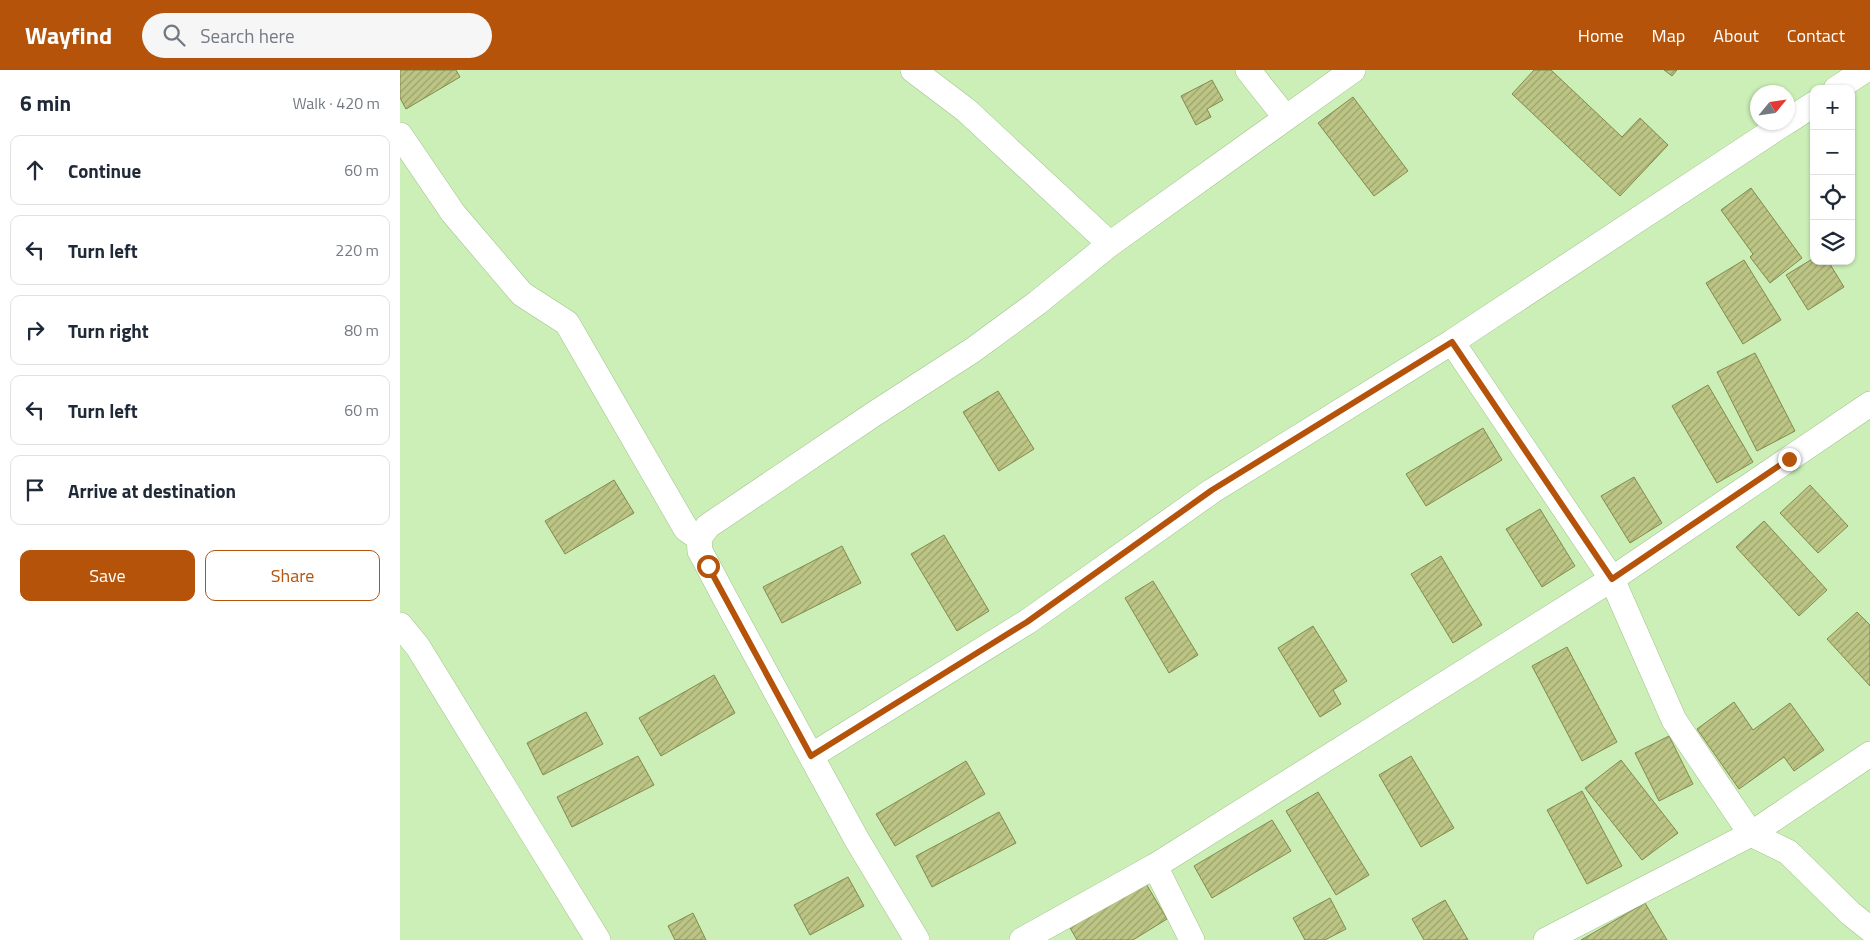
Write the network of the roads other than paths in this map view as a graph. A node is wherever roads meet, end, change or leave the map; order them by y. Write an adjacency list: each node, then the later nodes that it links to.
1 (913, 70): 11 (street)
2 (1248, 70): 8 (street)
3 (1353, 70): 8 (street)
4 (1865, 70): 5 (street)
5 (1842, 85)
6 (1810, 107): 7 (street)
7 (1795, 116)
8 (1286, 118): 11 (street)
9 (1774, 130): 12 (street)
10 (400, 135): 14 (street)
11 (1110, 244): 14 (street)
12 (1452, 342): 15 (street); 18 (street)
13 (1870, 404): 15 (street)
14 (699, 538): 18 (street)
15 (1612, 579): 19 (street); 20 (street)
16 (400, 625): 22 (street)
17 (1870, 754): 19 (street)
18 (811, 756): 23 (street)
19 (1751, 834): 21 (street); 26 (street)
20 (1155, 866): 24 (street); 25 (street)
21 (1870, 929)
22 (598, 940)
23 (918, 940)
24 (1022, 940)
25 (1192, 940)
26 (1546, 940)

